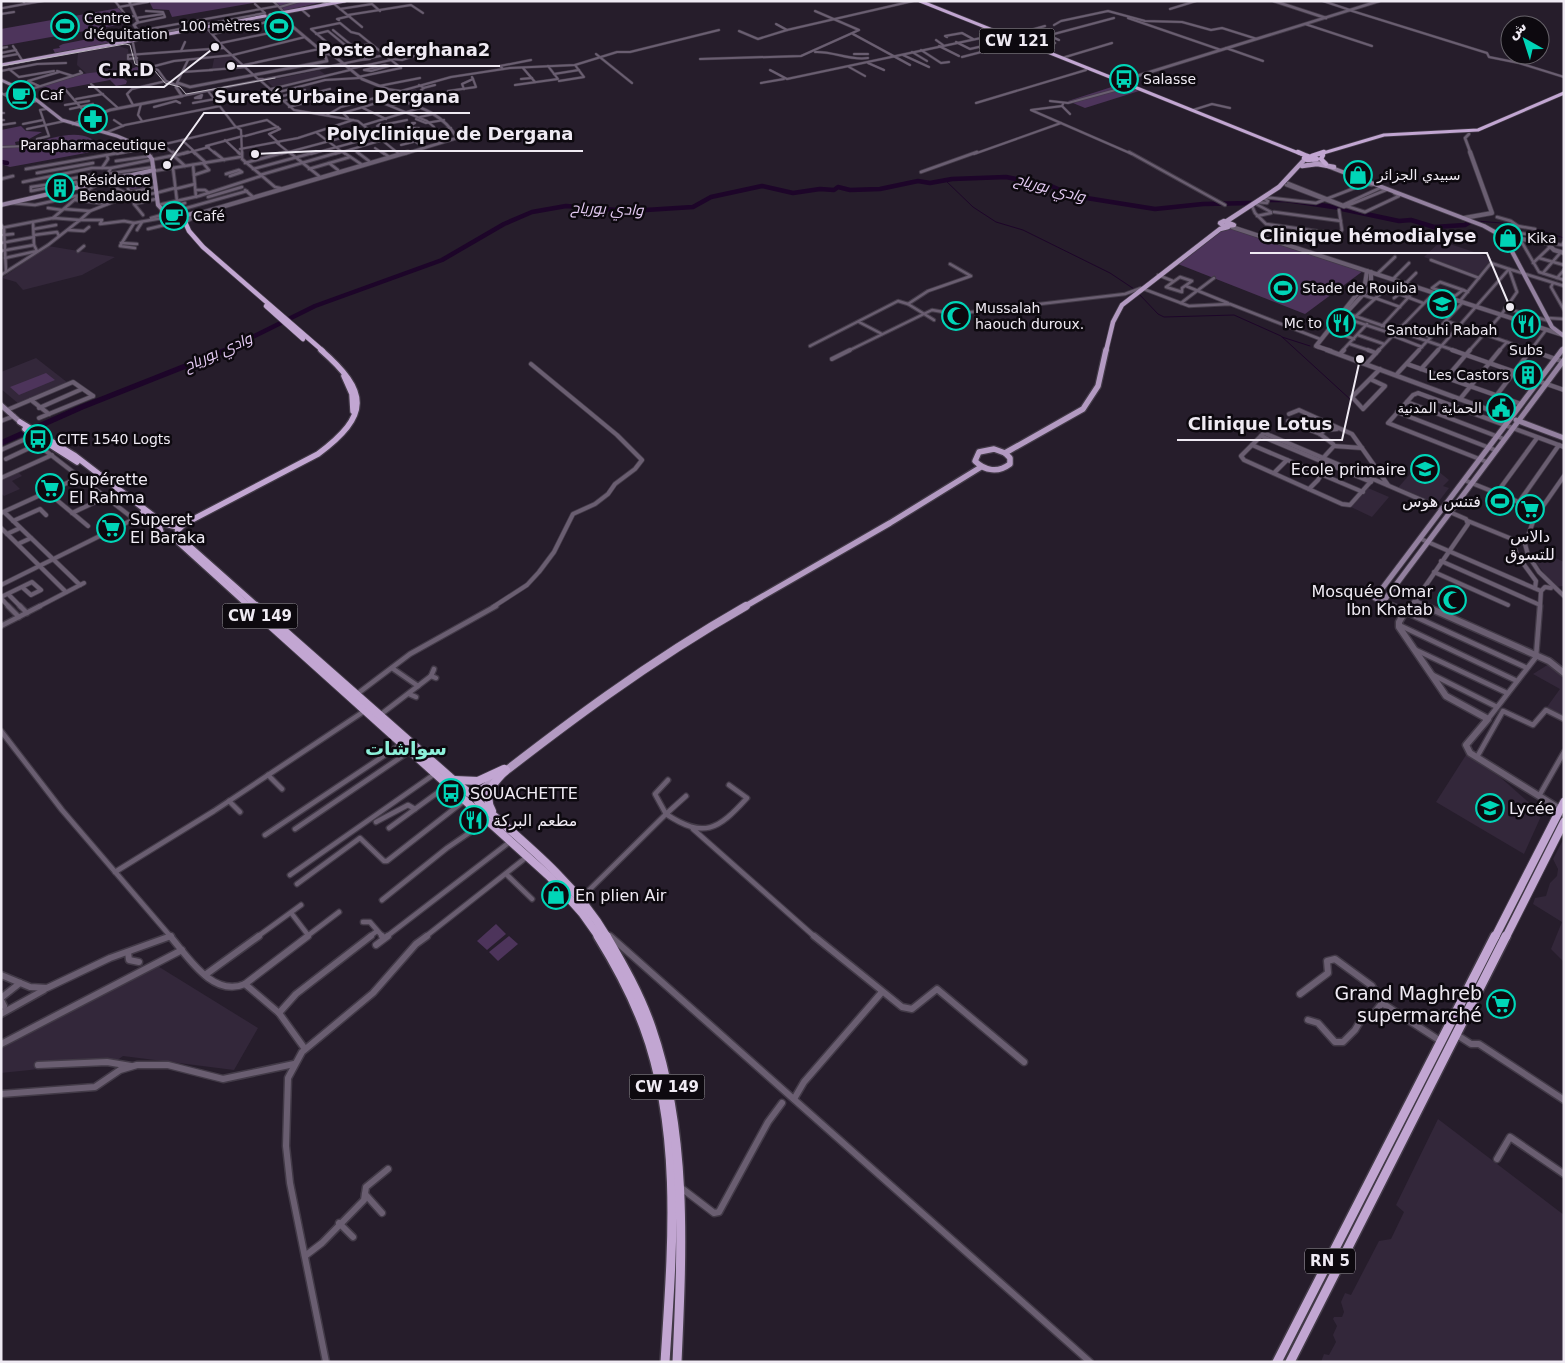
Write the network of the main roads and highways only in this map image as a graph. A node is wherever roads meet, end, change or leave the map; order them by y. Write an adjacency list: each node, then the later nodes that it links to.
1 (343, 1): 3 (main road); 3 (main road)
2 (919, 1): 5 (highway, CW 121); 5 (highway)
3 (267, 15): 4 (main road); 4 (main road)
4 (142, 37): 6 (main road)
5 (1022, 42): 9 (highway); 9 (highway, CW 121)
6 (41, 57): 7 (main road); 7 (main road)
7 (1, 64)
8 (1, 80): 16 (main road)
9 (1120, 82): 11 (highway, CW 121); 11 (highway)
10 (1564, 94): 12 (highway); 12 (highway)
11 (1297, 153): 12 (highway); 13 (highway)
12 (1322, 155): 13 (highway); 14 (highway)
13 (1309, 159): 14 (main road); 15 (main road); 17 (main road); 17 (main road)
14 (1326, 164): 15 (main road)
15 (1334, 167): 24 (main road)
16 (154, 169): 18 (main road); 20 (main road)
17 (1264, 197): 21 (main road)
18 (1, 205)
19 (198, 212): 20 (main road)
20 (174, 220): 23 (highway)
21 (1233, 225): 22 (main road); 22 (main road)
22 (1220, 227): 34 (main road)
23 (288, 322): 37 (highway); 38 (highway)
24 (1563, 336)
25 (1564, 348): 28 (main road)
26 (1563, 361): 29 (main road)
27 (1, 405): 30 (main road, CW 149)
28 (1510, 418): 29 (main road); 29 (main road)
29 (1518, 420): 31 (main road)
30 (23, 424): 32 (highway, CW 149)
31 (1564, 438)
32 (56, 446): 33 (highway); 36 (highway, CW 149); 38 (highway, CW 149)
33 (46, 451)
34 (1005, 453): 35 (main road); 35 (main road)
35 (981, 467): 41 (main road)
36 (150, 517): 39 (highway, CW 149); 40 (highway)
37 (191, 521): 38 (highway); 40 (highway)
38 (176, 528): 39 (highway); 39 (highway); 40 (highway, CW 149)
39 (164, 534): 40 (highway, CW 149)
40 (182, 543): 42 (highway, CW 149); 42 (highway, CW 149)
41 (505, 769): 42 (highway); 43 (main road); 45 (highway)
42 (451, 782): 43 (highway, CW 149)
43 (469, 797): 45 (highway, CW 149); 47 (highway, CW 149)
44 (1562, 806): 49 (highway, RN 5)
45 (498, 820): 48 (highway, CW 149)
46 (1564, 822): 50 (highway, RN 5)
47 (665, 1362)
48 (677, 1362)
49 (1277, 1362)
50 (1290, 1362)

